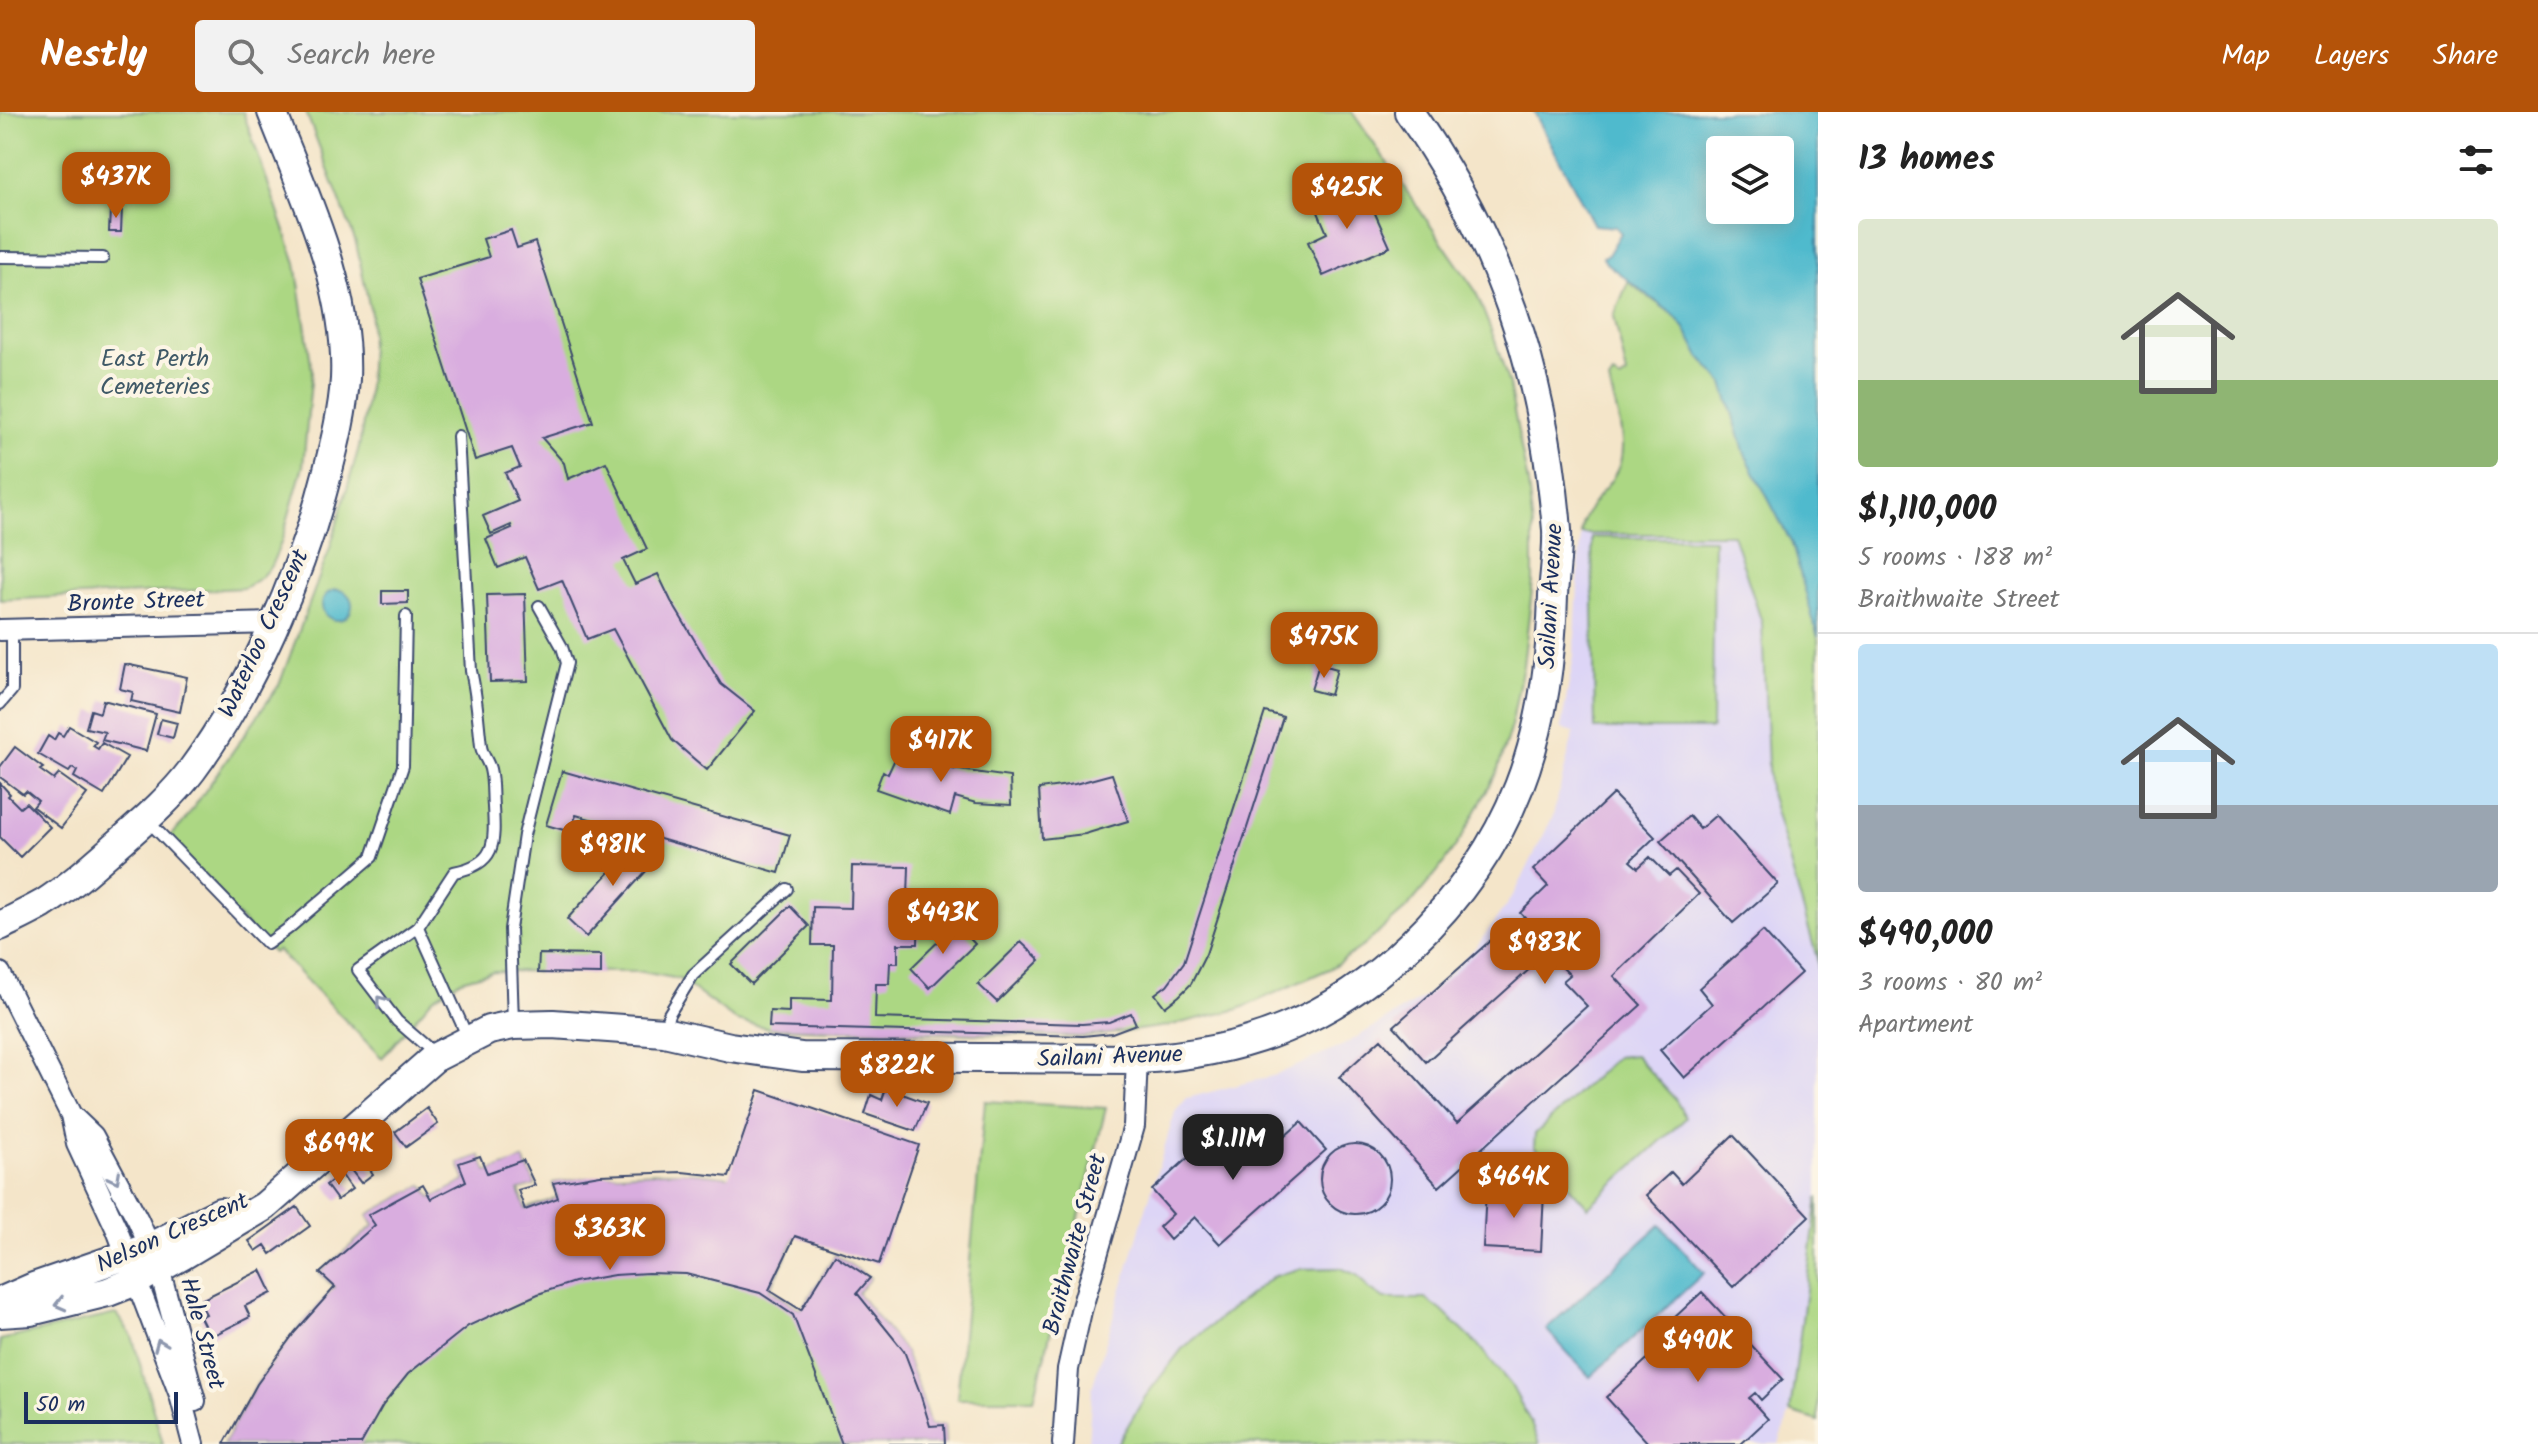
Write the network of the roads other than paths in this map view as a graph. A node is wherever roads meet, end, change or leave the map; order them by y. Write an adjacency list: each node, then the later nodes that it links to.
1 (272, 112): 8 (street, Waterloo Crescent)
2 (1409, 112): 19 (street, Sailani Avenue)
3 (0, 257): 4 (lane)
4 (103, 258)
5 (458, 436): 14 (lane)
6 (539, 606): 16 (lane)
7 (406, 616): 11 (lane)
8 (273, 623): 9 (street, Bronte Street); 11 (street, Waterloo Crescent)
9 (6, 630): 10 (lane)
10 (0, 704)
11 (146, 819): 13 (street, Waterloo Crescent)
12 (787, 889): 17 (lane)
13 (0, 926)
14 (418, 927): 18 (lane); 20 (lane, one-way to 14)
15 (0, 973): 21 (street, Hale Street)
16 (513, 1025): 17 (street, Sailani Avenue); 18 (street, Sailani Avenue)
17 (664, 1032): 19 (street, Sailani Avenue)
18 (468, 1039): 20 (street, Sailani Avenue)
19 (1137, 1059): 26 (street, Braithwaite Street)
20 (426, 1064): 21 (street, Nelson Crescent)
21 (143, 1263): 22 (street, Nelson Crescent); 23 (street, Nelson Crescent, one-way to 23); 24 (street, Hale Street, one-way to 21); 25 (street, Hale Street)
22 (0, 1302)
23 (0, 1313)
24 (193, 1444)
25 (206, 1444)
26 (1063, 1444)

